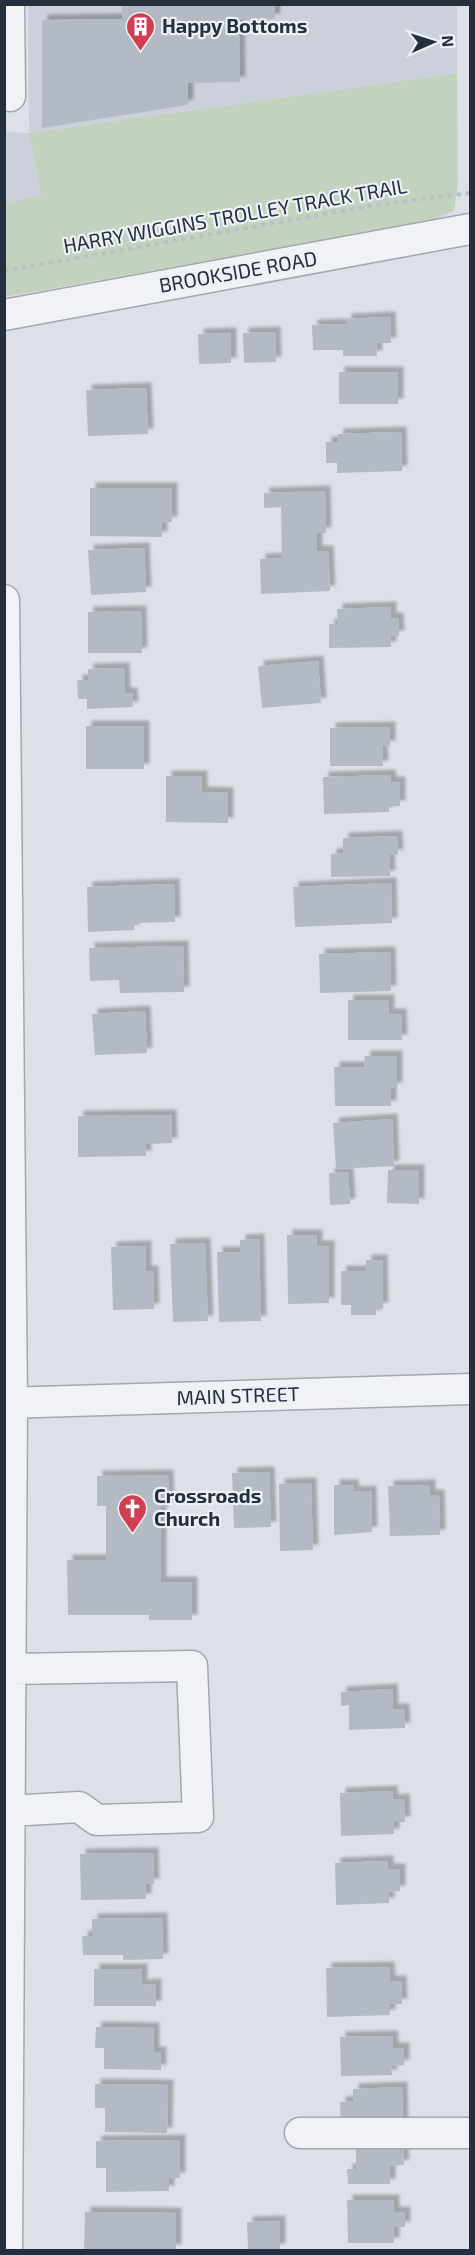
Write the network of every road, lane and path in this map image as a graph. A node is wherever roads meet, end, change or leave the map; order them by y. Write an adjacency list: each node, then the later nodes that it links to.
1 (9, 4): 2 (street)
2 (10, 96)
3 (471, 194): 5 (path, HARRY WIGGINS TROLLEY TRACK TRAIL)
4 (471, 230): 6 (street, BROOKSIDE ROAD)
5 (4, 271)
6 (4, 315)
7 (4, 600): 9 (street)
8 (471, 1389): 9 (street, MAIN STREET)
9 (8, 1403): 10 (street)
10 (11, 1669): 11 (street); 11 (street)
11 (10, 1811): 14 (street)
12 (300, 2133): 13 (street)
13 (471, 2133)
14 (7, 2250)

